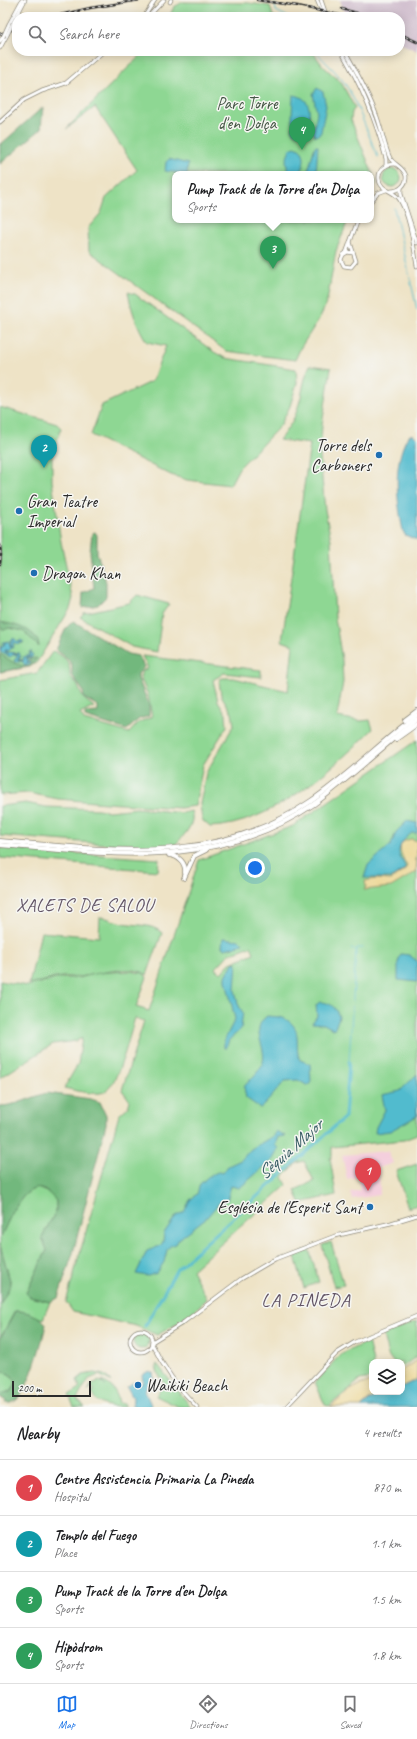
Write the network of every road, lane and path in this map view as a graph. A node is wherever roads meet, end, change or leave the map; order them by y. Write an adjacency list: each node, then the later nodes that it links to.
1 (22, 0): 7 (street)
2 (25, 0): 8 (street)
3 (317, 0): 11 (street)
4 (321, 0): 12 (street)
5 (163, 1): 10 (street)
6 (155, 2): 9 (street)
7 (16, 12)
8 (18, 12)
9 (148, 12)
10 (153, 12)
11 (322, 12)
12 (326, 12)
13 (11, 24): 14 (street, bridge); 15 (street, bridge)
14 (0, 41)
15 (0, 48)
16 (98, 56): 19 (street)
17 (344, 56): 21 (street)
18 (348, 56): 20 (street)
19 (0, 122)
20 (395, 165): 21 (street); 23 (street)
21 (386, 166): 22 (street)
22 (380, 184): 24 (street); 25 (street)
23 (401, 188): 24 (street); 29 (street)
24 (388, 190): 25 (street); 32 (street)
25 (378, 193): 26 (street)
26 (374, 198)
27 (357, 223): 28 (street)
28 (350, 242): 30 (street); 31 (street)
29 (417, 243)
30 (346, 253): 31 (street); 31 (street)
31 (353, 253)
32 (417, 266)
33 (417, 710): 37 (highway)
34 (417, 714): 37 (highway)
35 (417, 719): 37 (highway)
36 (417, 724): 37 (highway)
37 (363, 762): 38 (highway); 39 (highway)
38 (0, 841)
39 (230, 841): 41 (highway); 41 (highway)
40 (0, 845): 41 (highway)
41 (155, 854)
42 (417, 1215): 45 (street)
43 (417, 1316): 50 (street)
44 (151, 1336): 45 (street); 46 (street); 47 (street)
45 (158, 1337): 46 (street)
46 (152, 1343): 47 (street); 48 (street)
47 (148, 1349): 48 (street)
48 (157, 1356): 49 (street)
49 (197, 1407)
50 (286, 1407)

